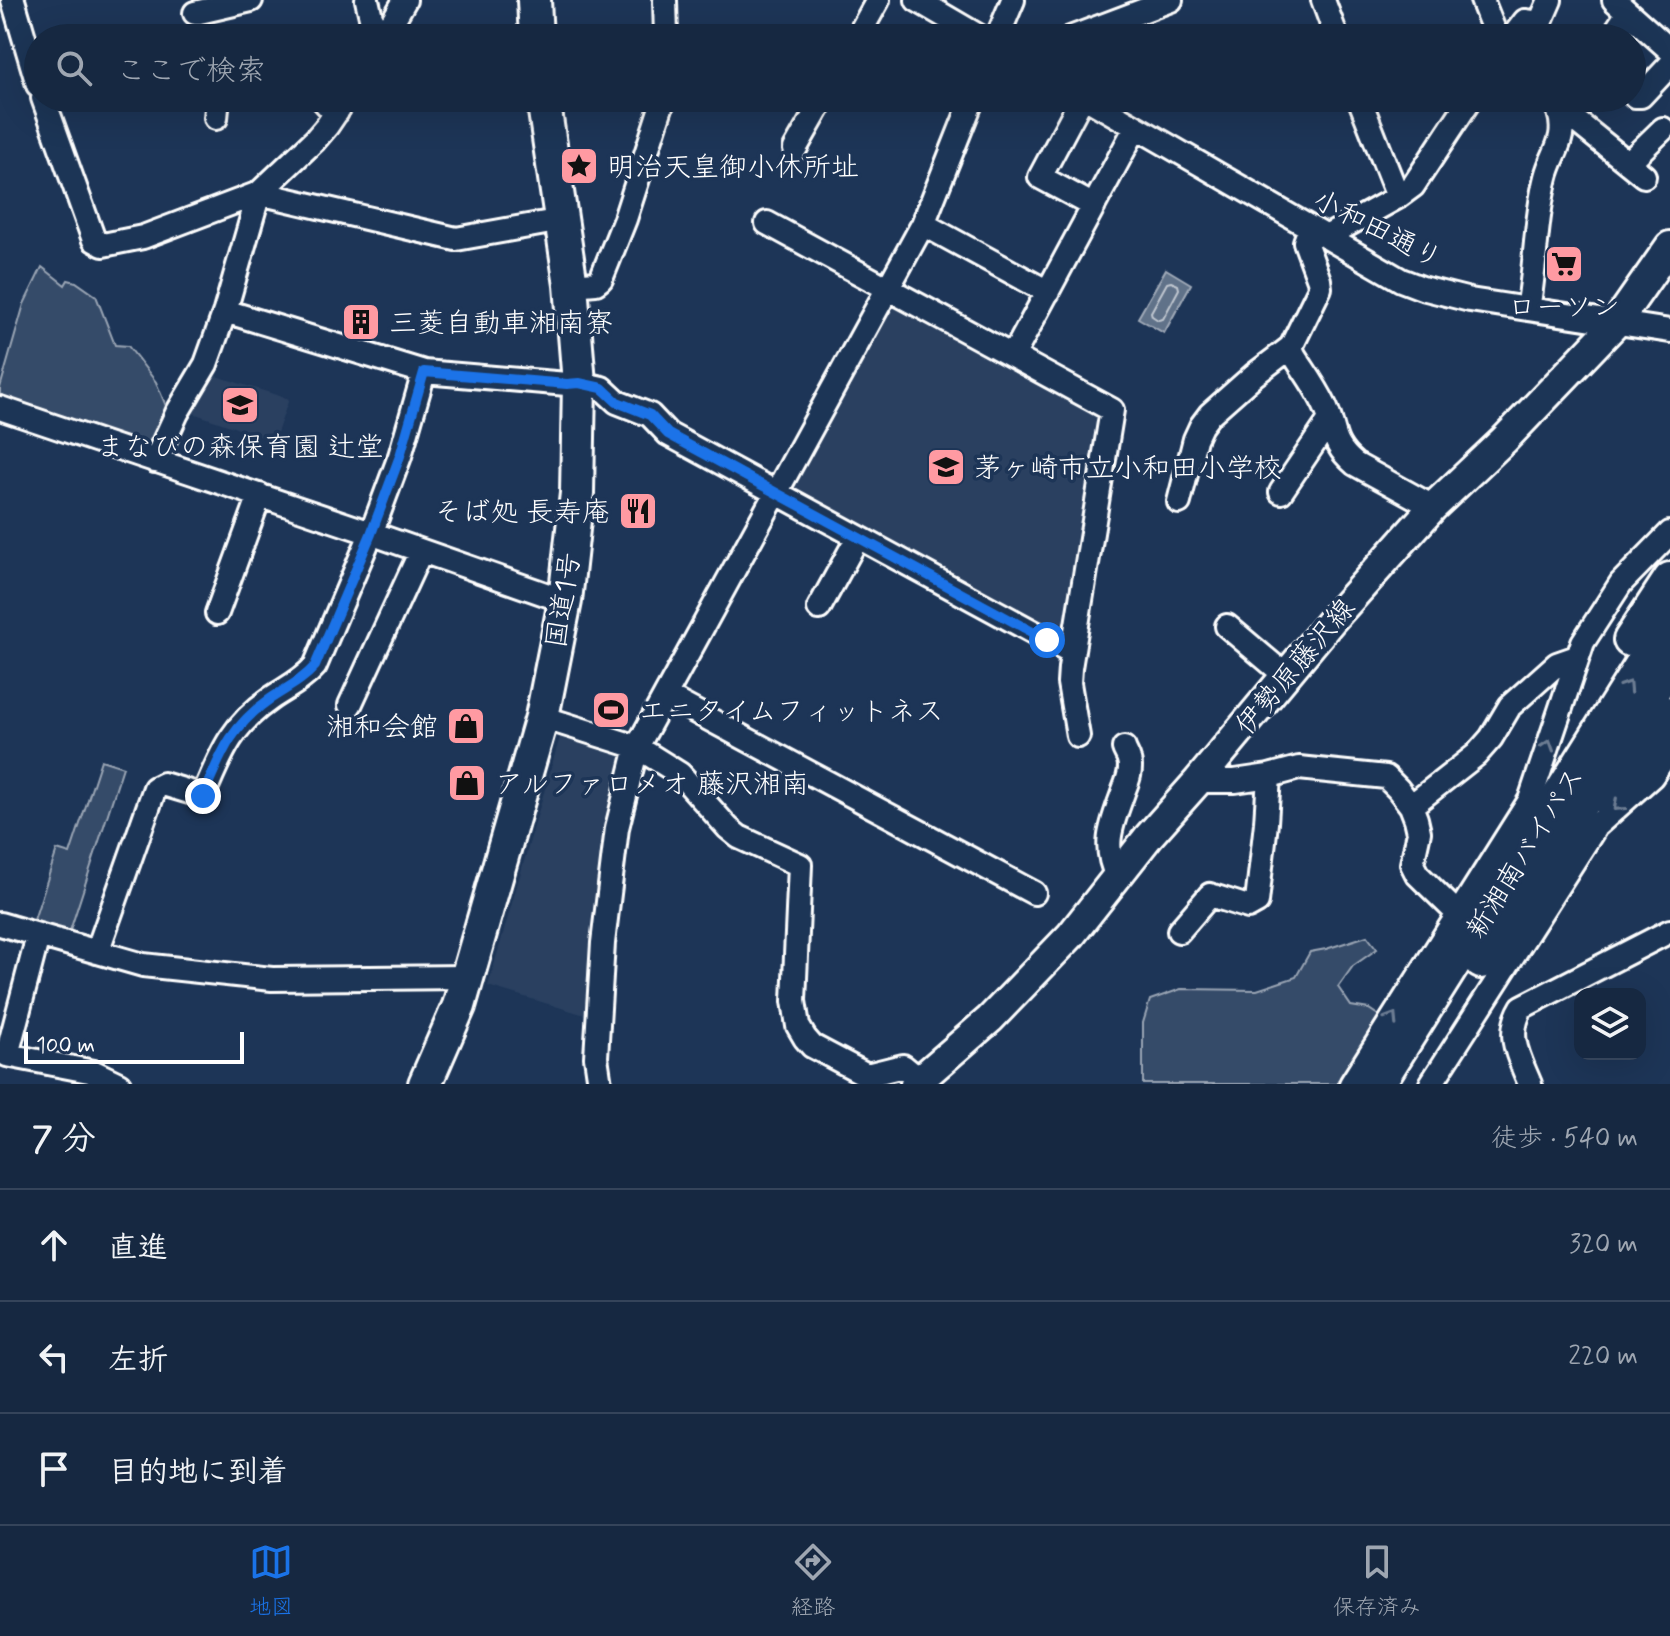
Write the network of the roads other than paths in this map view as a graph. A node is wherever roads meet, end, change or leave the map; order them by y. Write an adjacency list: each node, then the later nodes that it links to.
1 (13, 0): 29 (street)
2 (251, 0): 15 (street)
3 (367, 0): 16 (street)
4 (405, 0): 17 (street)
5 (534, 0): 18 (highway)
6 (665, 0): 19 (street)
7 (878, 0): 20 (street)
8 (917, 0): 21 (street)
9 (1013, 0): 22 (street)
10 (1171, 0): 23 (street)
11 (1323, 0): 24 (street)
12 (1482, 0): 25 (street)
13 (1550, 0): 26 (street)
14 (1621, 6): 27 (street)
15 (195, 13)
16 (375, 24)
17 (391, 24)
18 (535, 24)
19 (666, 24)
20 (865, 24)
21 (958, 24)
22 (1003, 24)
23 (1107, 24)
24 (1332, 24)
25 (1491, 24)
26 (1541, 24)
27 (1641, 24)
28 (1646, 28): 30 (street)
29 (24, 37)
30 (1670, 50)
31 (1670, 65): 32 (street)
32 (1646, 91)
33 (48, 112): 48 (street)
34 (330, 112): 48 (street)
35 (545, 112): 51 (highway, 国道1号)
36 (659, 112): 56 (street)
37 (816, 112): 47 (street)
38 (967, 112): 53 (street)
39 (1076, 112): 50 (street)
40 (1109, 112): 45 (street, 小和田通り)
41 (1365, 112): 49 (street)
42 (1462, 112): 49 (street)
43 (1559, 112): 59 (street)
44 (1565, 112): 46 (street)
45 (1136, 127): 50 (street); 54 (street, 小和田通り)
46 (1663, 129)
47 (795, 149)
48 (259, 193): 51 (street); 60 (street)
49 (1398, 197): 54 (street)
50 (1094, 206): 58 (street)
51 (562, 220): 56 (highway, 国道1号)
52 (767, 223): 57 (street)
53 (923, 224): 57 (street); 58 (street)
54 (1318, 232): 59 (street, 小和田通り); 63 (street)
55 (1670, 246): 61 (main road, 伊勢原藤沢線)
56 (571, 285): 66 (highway, 国道1号)
57 (888, 288): 64 (street); 71 (street)
58 (1048, 292): 64 (street)
59 (1528, 309): 61 (street, 小和田通り)
60 (225, 311): 65 (street); 69 (street)
61 (1617, 322): 62 (street, 小和田通り); 74 (main road, 伊勢原藤沢線)
62 (1670, 331)
63 (1291, 347): 68 (street); 73 (street)
64 (1013, 356): 85 (street)
65 (424, 372): 66 (street); 76 (street)
66 (579, 383): 71 (street); 80 (highway, 国道1号)
67 (0, 408): 69 (street)
68 (1329, 421): 70 (street); 74 (street)
69 (155, 461): 72 (street)
70 (1281, 492)
71 (777, 493): 77 (street); 89 (street)
72 (260, 495): 76 (street); 82 (street)
73 (1179, 502)
74 (1433, 507): 88 (main road, 伊勢原藤沢線)
75 (1670, 533): 86 (street)
76 (371, 534): 78 (street); 108 (street)
77 (858, 537): 81 (street); 85 (street)
78 (421, 551): 80 (street); 90 (street)
79 (1670, 579): 99 (highway)
80 (565, 601): 92 (highway, 国道1号)
81 (819, 608)
82 (217, 613)
83 (1670, 619): 99 (highway, 新湘南バイパス, one-way to 83)
84 (1227, 626): 88 (street)
85 (1072, 653): 93 (street)
86 (1577, 657): 100 (street); 103 (street, one-way to 86)
87 (1670, 664): 99 (highway, 新湘南バイパス)
88 (1285, 675): 98 (main road, 伊勢原藤沢線)
89 (666, 696): 94 (street); 102 (street)
90 (350, 705)
91 (1670, 713): 99 (highway)
92 (542, 717): 94 (street); 109 (highway, 国道1号)
93 (1078, 736)
94 (637, 747): 112 (street); 115 (street)
95 (1124, 748): 101 (street)
96 (1670, 749): 110 (street, one-way to 110)
97 (1269, 776): 98 (street); 100 (street); 105 (street)
98 (1198, 781): 101 (main road, 伊勢原藤沢線)
99 (1568, 803): 117 (highway, 新湘南バイパス); 118 (highway, 新湘南バイパス)
100 (1411, 806): 103 (street)
101 (1117, 876): 112 (main road, 伊勢原藤沢線)
102 (1034, 893)
103 (1458, 914): 116 (street, one-way to 103)
104 (0, 924): 107 (street)
105 (1179, 931)
106 (1670, 931): 111 (street)
107 (38, 936): 108 (street); 113 (street)
108 (97, 952): 109 (street)
109 (467, 977): 114 (highway, 国道1号)
110 (1499, 977): 111 (street); 119 (street)
111 (1522, 1007): 120 (street)
112 (918, 1082)
113 (119, 1084)
114 (425, 1084)
115 (600, 1084)
116 (1351, 1084)
117 (1378, 1084)
118 (1402, 1084)
119 (1431, 1084)
120 (1530, 1084)

